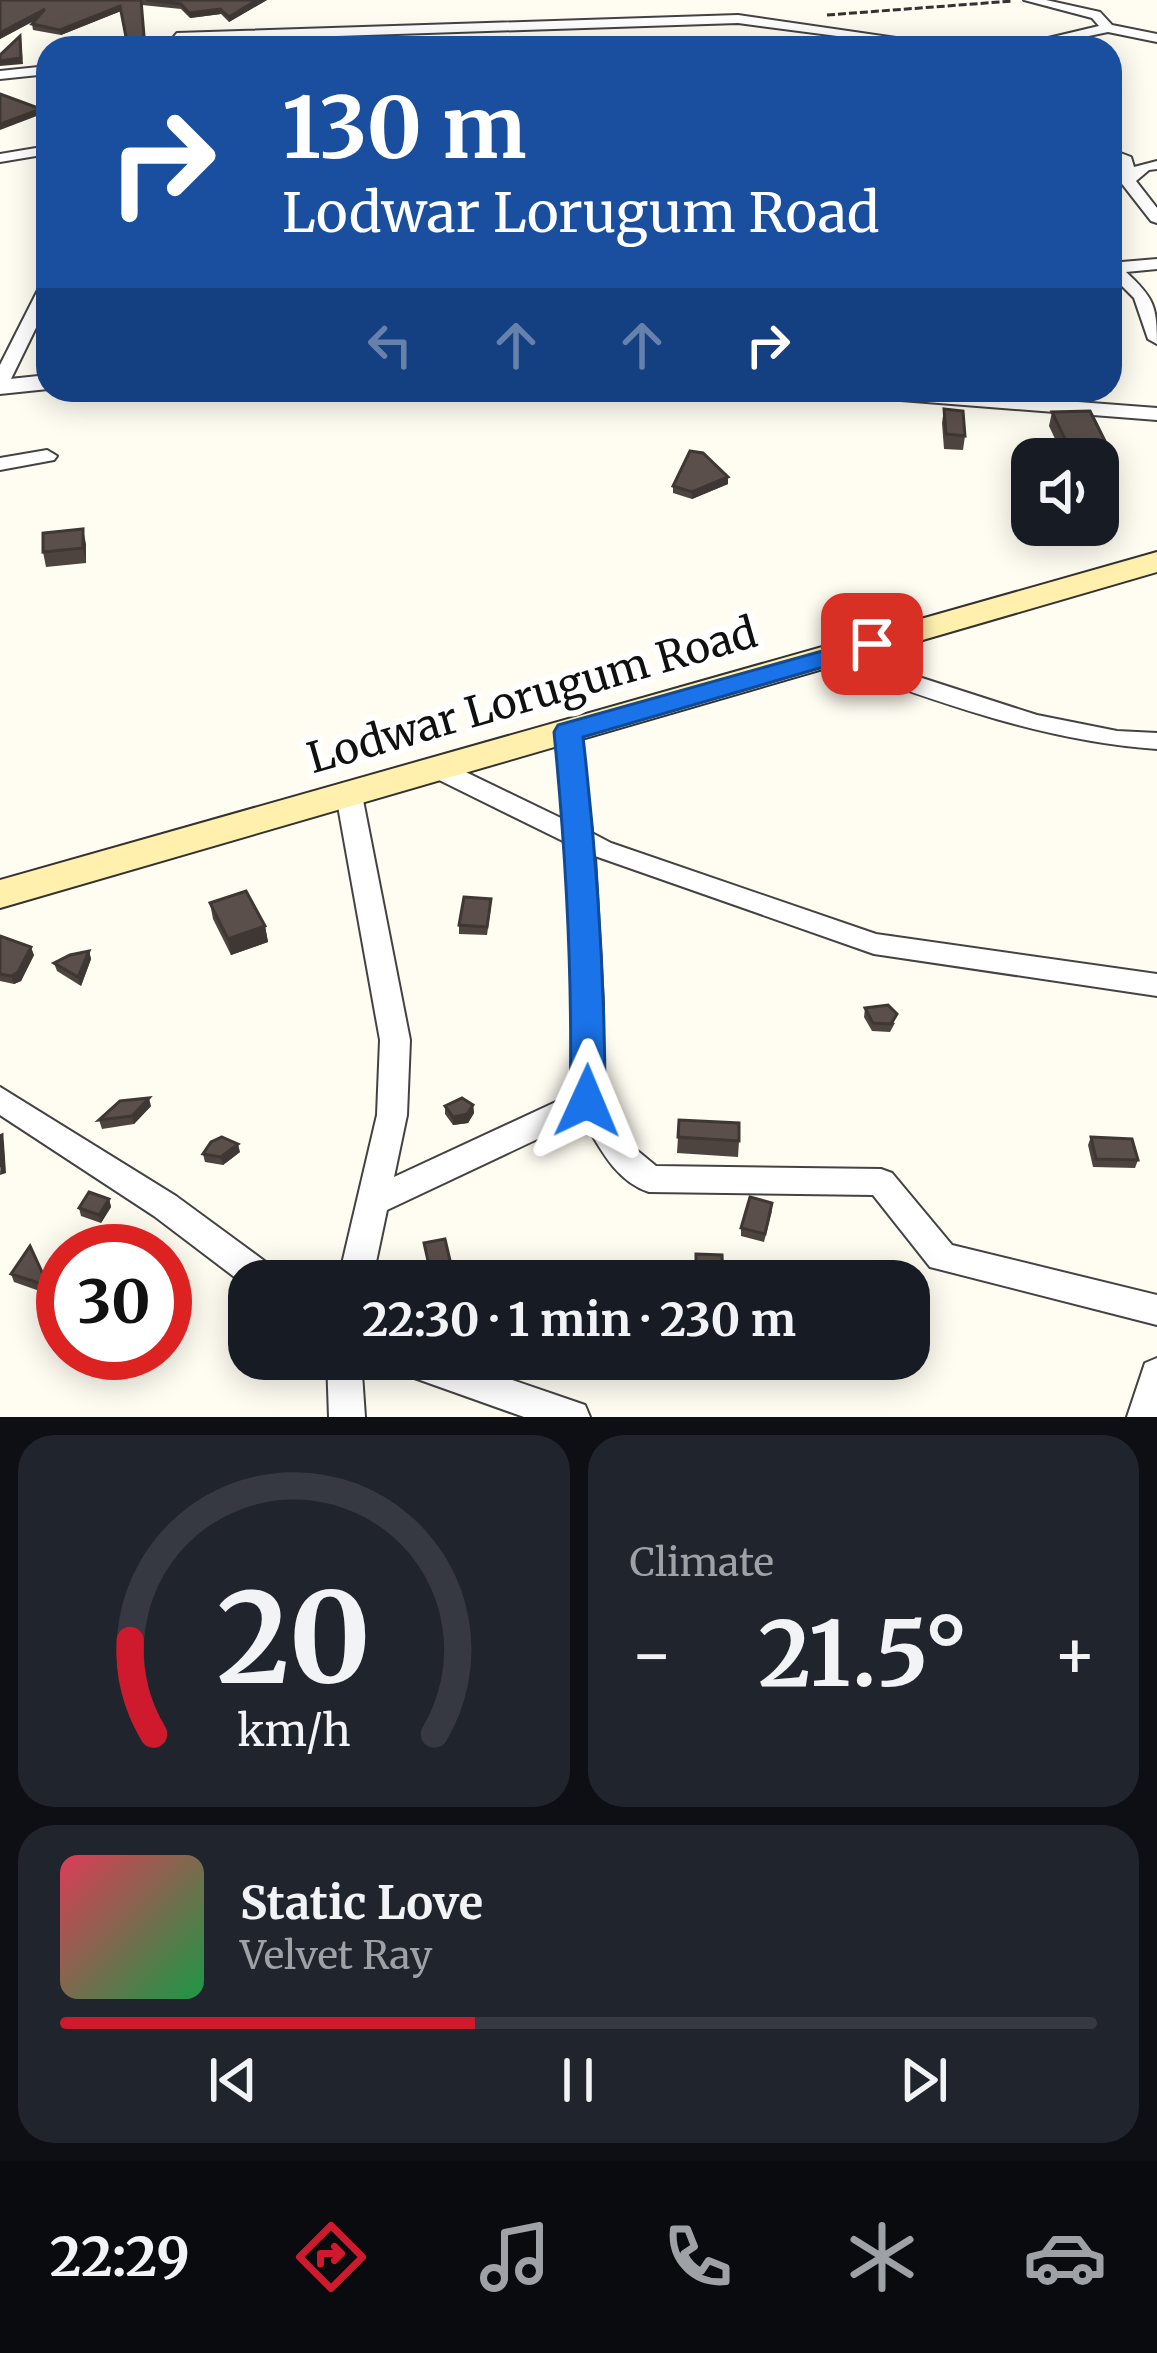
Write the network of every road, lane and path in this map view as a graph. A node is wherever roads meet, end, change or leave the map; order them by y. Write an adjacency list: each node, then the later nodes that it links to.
1 (1030, 0): 2 (path); 3 (street)
2 (808, 16)
3 (1108, 28): 6 (street); 7 (street)
4 (208, 36): 5 (street)
5 (867, 36)
6 (1070, 36)
7 (1157, 38)
8 (36, 72): 9 (street)
9 (31, 73): 10 (street); 11 (street)
10 (0, 75)
11 (0, 86)
12 (36, 152): 13 (street)
13 (0, 158)
14 (1122, 158): 16 (street)
15 (1157, 165): 16 (street)
16 (1127, 180): 17 (street)
17 (1157, 218)
18 (1157, 264): 19 (street)
19 (1122, 267)
20 (1122, 277): 22 (street)
21 (36, 311): 24 (street)
22 (1157, 339)
23 (36, 383): 24 (street)
24 (0, 385)
25 (1004, 402): 26 (street)
26 (1157, 414)
27 (46, 456): 28 (street)
28 (0, 464)
29 (1157, 562): 30 (main road, Lodwar Lorugum Road)
30 (832, 656): 31 (main road, Lodwar Lorugum Road); 32 (street)
31 (568, 732): 33 (main road, Lodwar Lorugum Road); 35 (street)
32 (1157, 741)
33 (438, 770): 34 (main road, Lodwar Lorugum Road); 35 (street)
34 (349, 795): 36 (main road, Lodwar Lorugum Road); 40 (street)
35 (579, 838): 37 (street); 39 (street)
36 (0, 894)
37 (1157, 985)
38 (0, 1099): 41 (street)
39 (587, 1101): 40 (street); 43 (street)
40 (373, 1202): 42 (street)
41 (237, 1260)
42 (360, 1260)
43 (1157, 1310)
44 (1157, 1374): 49 (street)
45 (345, 1380): 47 (street)
46 (465, 1380): 48 (street)
47 (347, 1417)
48 (572, 1417)
49 (1145, 1417)

